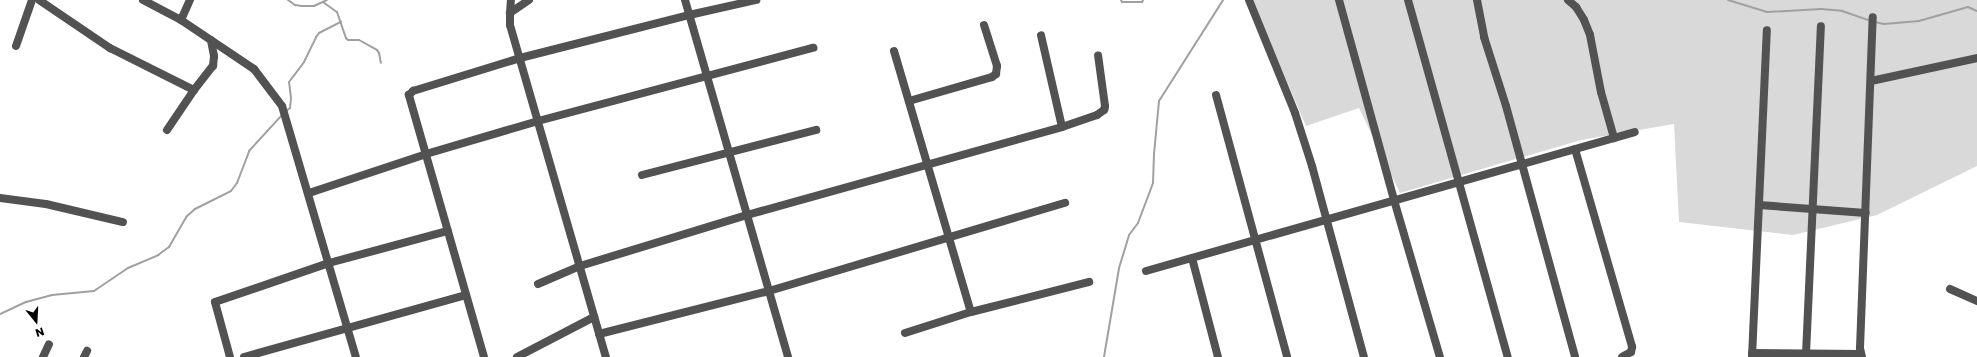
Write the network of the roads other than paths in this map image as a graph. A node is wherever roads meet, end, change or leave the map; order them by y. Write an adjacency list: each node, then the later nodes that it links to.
1 (32, 0): 23 (street)
2 (39, 0): 31 (street)
3 (143, 0): 17 (street)
4 (190, 0): 17 (street)
5 (511, 0): 14 (street)
6 (529, 0): 14 (street)
7 (685, 0): 15 (street)
8 (756, 0): 15 (street)
9 (1249, 0): 55 (street)
10 (1339, 0): 49 (street)
11 (1408, 0): 46 (street)
12 (1477, 0): 44 (street)
13 (1568, 0): 39 (street)
14 (510, 13): 27 (street)
15 (690, 15): 27 (street); 29 (street)
16 (1873, 17): 30 (street)
17 (181, 20): 22 (street)
18 (984, 26): 33 (street)
19 (1821, 26): 52 (street)
20 (1767, 30): 51 (street)
21 (1041, 35): 35 (street)
22 (210, 40): 31 (street); 47 (street)
23 (16, 46)
24 (813, 48): 29 (street)
25 (894, 52): 33 (street)
26 (1098, 55): 35 (street)
27 (520, 58): 34 (street); 42 (street)
28 (1977, 58): 30 (street)
29 (707, 76): 34 (street); 41 (street)
30 (1871, 82): 53 (street)
31 (194, 90): 36 (street)
32 (1216, 95): 59 (street)
33 (909, 101): 43 (street)
34 (538, 122): 42 (street); 62 (street)
35 (1062, 127): 43 (street)
36 (167, 130)
37 (816, 130): 41 (street)
38 (1635, 132): 39 (street)
39 (1614, 138): 40 (street)
40 (1575, 149): 44 (street); 93 (street)
41 (730, 152): 45 (street); 54 (street)
42 (426, 154): 47 (street); 57 (street)
43 (928, 164): 54 (street); 58 (street)
44 (1521, 164): 46 (street); 92 (street)
45 (642, 175)
46 (1459, 182): 49 (street); 91 (street)
47 (309, 193): 61 (street)
48 (0, 198): 56 (street)
49 (1394, 200): 55 (street); 90 (street)
50 (1065, 203): 58 (street)
51 (1759, 205): 52 (street); 77 (street)
52 (1812, 209): 53 (street); 76 (street)
53 (1866, 213): 79 (street)
54 (747, 215): 62 (street); 67 (street)
55 (1327, 220): 59 (street); 89 (street)
56 (123, 222)
57 (448, 231): 61 (street); 68 (street)
58 (949, 238): 67 (street); 70 (street)
59 (1255, 240): 60 (street); 88 (street)
60 (1192, 258): 63 (street); 87 (street)
61 (329, 263): 72 (street); 81 (street)
62 (580, 266): 65 (street); 71 (street)
63 (1146, 271)
64 (1089, 282): 70 (street)
65 (538, 284)
66 (1950, 289): 69 (street)
67 (769, 291): 73 (street); 78 (street)
68 (466, 295): 72 (street); 84 (street)
69 (1977, 301)
70 (971, 312): 74 (street)
71 (594, 317): 73 (street); 85 (street)
72 (347, 327): 82 (street); 83 (street)
73 (599, 334): 86 (street)
74 (905, 334)
75 (49, 344): 80 (street)
76 (1806, 354): 77 (street); 79 (street)
77 (1752, 355)
78 (786, 356)
79 (1861, 356)
80 (43, 357)
81 (230, 357)
82 (244, 357)
83 (356, 357)
84 (484, 357)
85 (517, 357)
86 (606, 357)
87 (1218, 357)
88 (1287, 357)
89 (1364, 357)
90 (1440, 357)
91 (1508, 357)
92 (1575, 357)
93 (1622, 357)

